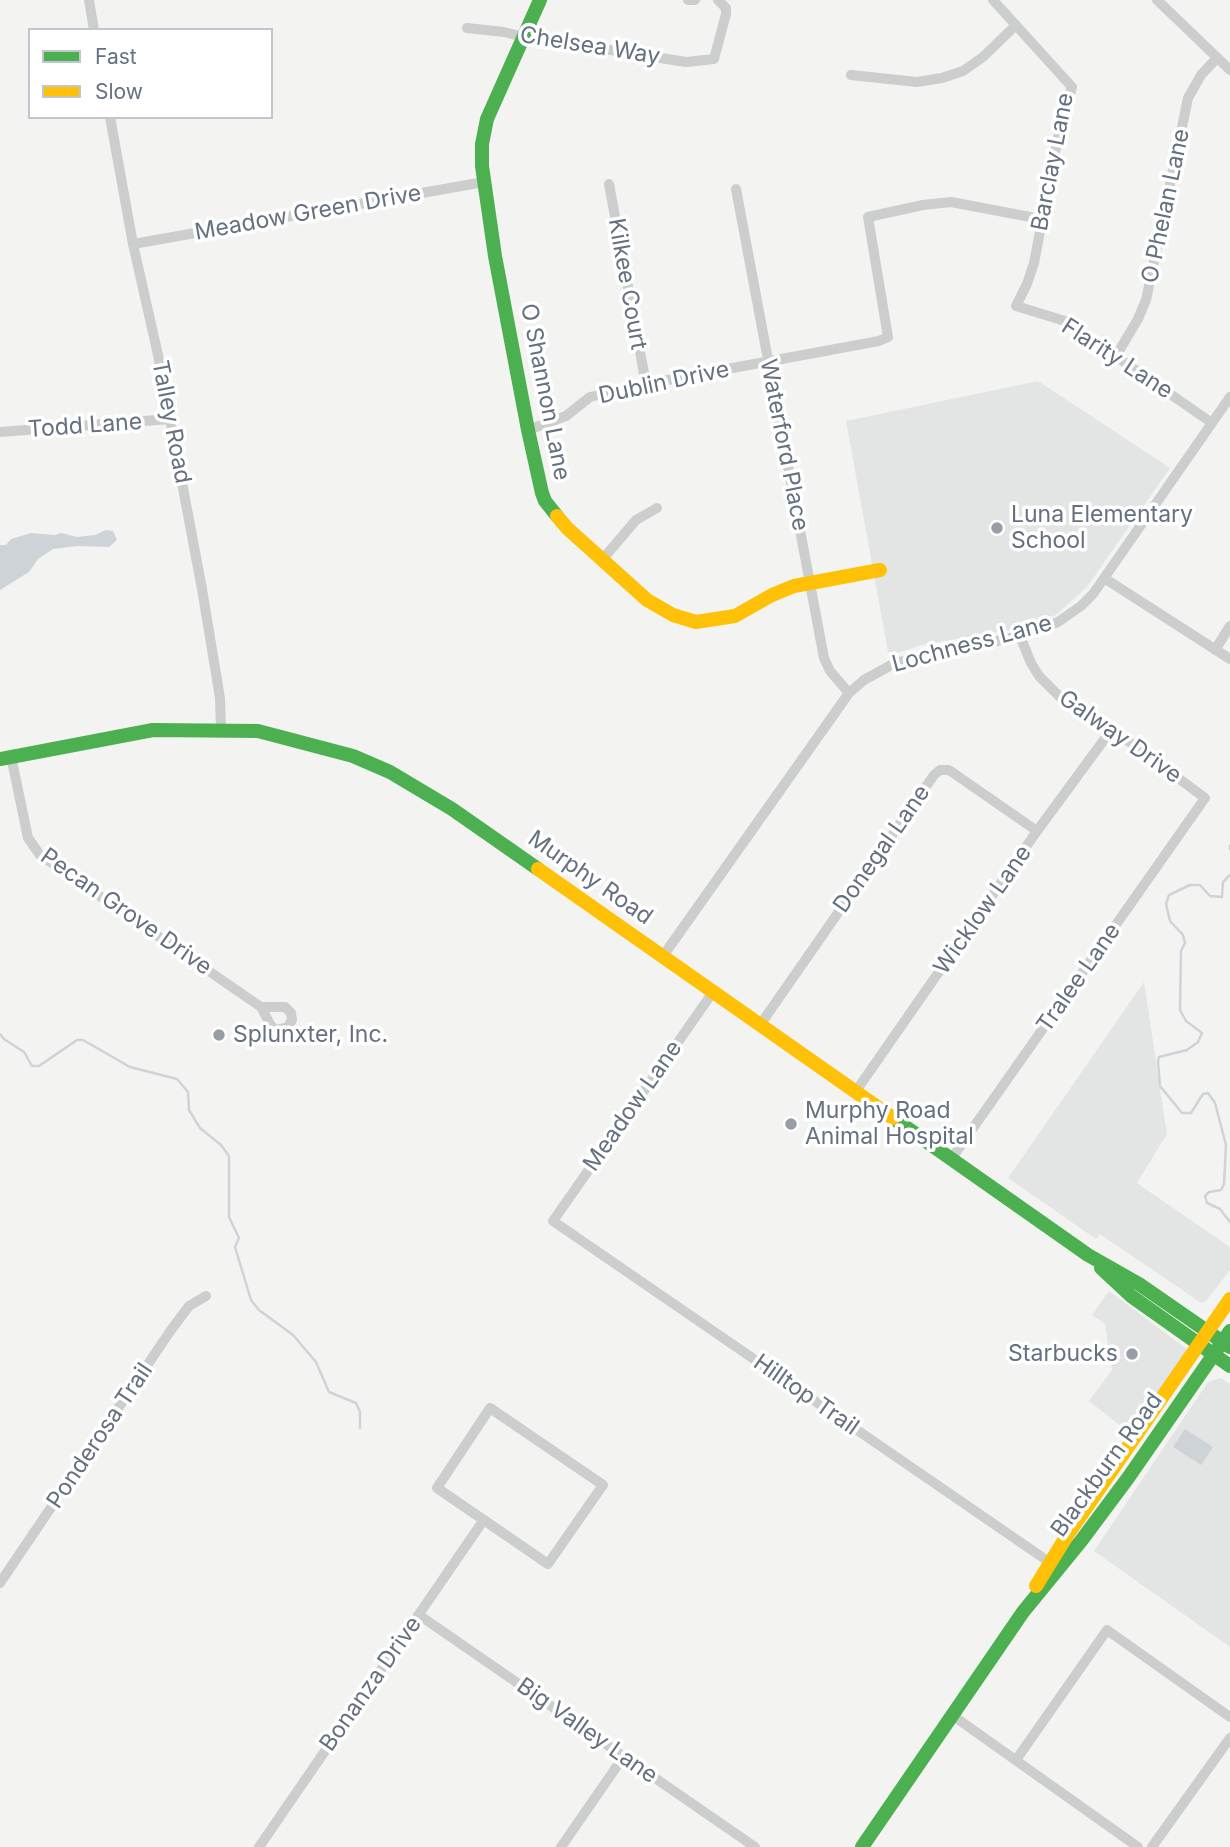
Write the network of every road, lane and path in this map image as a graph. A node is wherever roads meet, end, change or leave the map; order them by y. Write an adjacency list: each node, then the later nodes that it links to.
1 (89, 0): 9 (street)
2 (540, 0): 11 (main road, O Shannon Lane)
3 (688, 0): 4 (street)
4 (695, 0)
5 (718, 0): 11 (street, Chelsea Way)
6 (993, 0): 8 (street, Barclay Lane)
7 (1157, 0): 12 (street)
8 (1016, 25): 14 (street); 19 (street, Barclay Lane)
9 (94, 28)
10 (467, 28): 11 (street, Chelsea Way)
11 (525, 37): 16 (main road, O Shannon Lane)
12 (1216, 59): 13 (street); 22 (street, O Phelan Lane)
13 (1230, 70)
14 (851, 75)
15 (110, 119): 20 (street, Talley Road)
16 (484, 182): 20 (street, Meadow Green Drive); 28 (main road, O Shannon Lane)
17 (609, 184): 24 (street, Kilkee Court)
18 (736, 189): 23 (street, Waterford Place)
19 (1041, 219): 21 (street, Barclay Lane); 23 (street, Dublin Drive)
20 (133, 244): 26 (street, Talley Road)
21 (1016, 306): 22 (street, Flarity Lane)
22 (1116, 356): 27 (street, Flarity Lane)
23 (768, 362): 24 (street, Dublin Drive); 34 (street, Waterford Place)
24 (646, 384): 28 (street, Dublin Drive)
25 (1230, 397): 27 (street, Lochness Lane)
26 (170, 419): 29 (street, Todd Lane); 40 (street, Talley Road)
27 (1212, 423): 33 (street, Lochness Lane)
28 (528, 430): 31 (main road, O Shannon Lane)
29 (0, 432)
30 (657, 508): 31 (street)
31 (602, 560): 34 (main road, O Shannon Lane)
32 (880, 570): 34 (main road, O Shannon Lane)
33 (1104, 578): 36 (street, Lochness Lane); 37 (street)
34 (811, 583): 39 (street, Waterford Place)
35 (1230, 626): 37 (street)
36 (1020, 636): 39 (street, Lochness Lane); 41 (street, Galway Drive)
37 (1215, 650): 38 (street)
38 (1230, 659)
39 (849, 693): 45 (street, Lochness Lane)
40 (221, 729): 42 (main road, Murphy Road); 45 (main road, Murphy Road)
41 (1112, 729): 43 (street, Galway Drive); 44 (street, Wicklow Lane)
42 (6, 757): 47 (street, Pecan Grove Drive)
43 (1205, 798): 50 (street, Tralee Lane)
44 (1037, 831): 48 (street, Donegal Lane); 49 (street, Wicklow Lane)
45 (663, 956): 46 (main road, Murphy Road)
46 (713, 992): 48 (main road, Murphy Road); 51 (street, Meadow Lane)
47 (261, 1007)
48 (760, 1025): 49 (main road, Murphy Road)
49 (856, 1091): 50 (main road, Murphy Road)
50 (952, 1158): 52 (main road, Murphy Road)
51 (553, 1221): 65 (street, Hilltop Trail)
52 (1088, 1255): 55 (main road, Murphy Road); 57 (main road, Murphy Road)
53 (206, 1296): 66 (street, Ponderosa Trail)
54 (1230, 1299): 55 (main road, Blackburn Road)
55 (1208, 1332): 56 (main road, Murphy Road); 57 (main road, Blackburn Road)
56 (1228, 1340): 58 (main road, Blackburn Road)
57 (1199, 1345): 58 (main road, Murphy Road); 60 (main road, Blackburn Road)
58 (1214, 1355): 59 (main road, Murphy Road); 61 (main road, Blackburn Road)
59 (1230, 1366)
60 (1140, 1429): 61 (main road); 62 (main road, Blackburn Road)
61 (1128, 1478): 63 (main road, Blackburn Road)
62 (1092, 1499): 63 (main road); 65 (main road, Blackburn Road)
63 (1105, 1509): 65 (main road, Blackburn Road)
64 (483, 1521): 64 (street); 67 (street, Bonanza Drive)
65 (1054, 1566): 68 (main road, Blackburn Road)
66 (0, 1583)
67 (419, 1615): 71 (street, Big Valley Lane); 74 (street, Bonanza Drive)
68 (951, 1715): 72 (street); 73 (main road, Blackburn Road)
69 (1230, 1717): 72 (street)
70 (1230, 1738): 78 (street)
71 (624, 1756): 75 (street); 76 (street, Big Valley Lane)
72 (1016, 1760): 77 (street)
73 (865, 1846)
74 (259, 1847)
75 (561, 1847)
76 (755, 1847)
77 (1138, 1847)
78 (1152, 1847)

